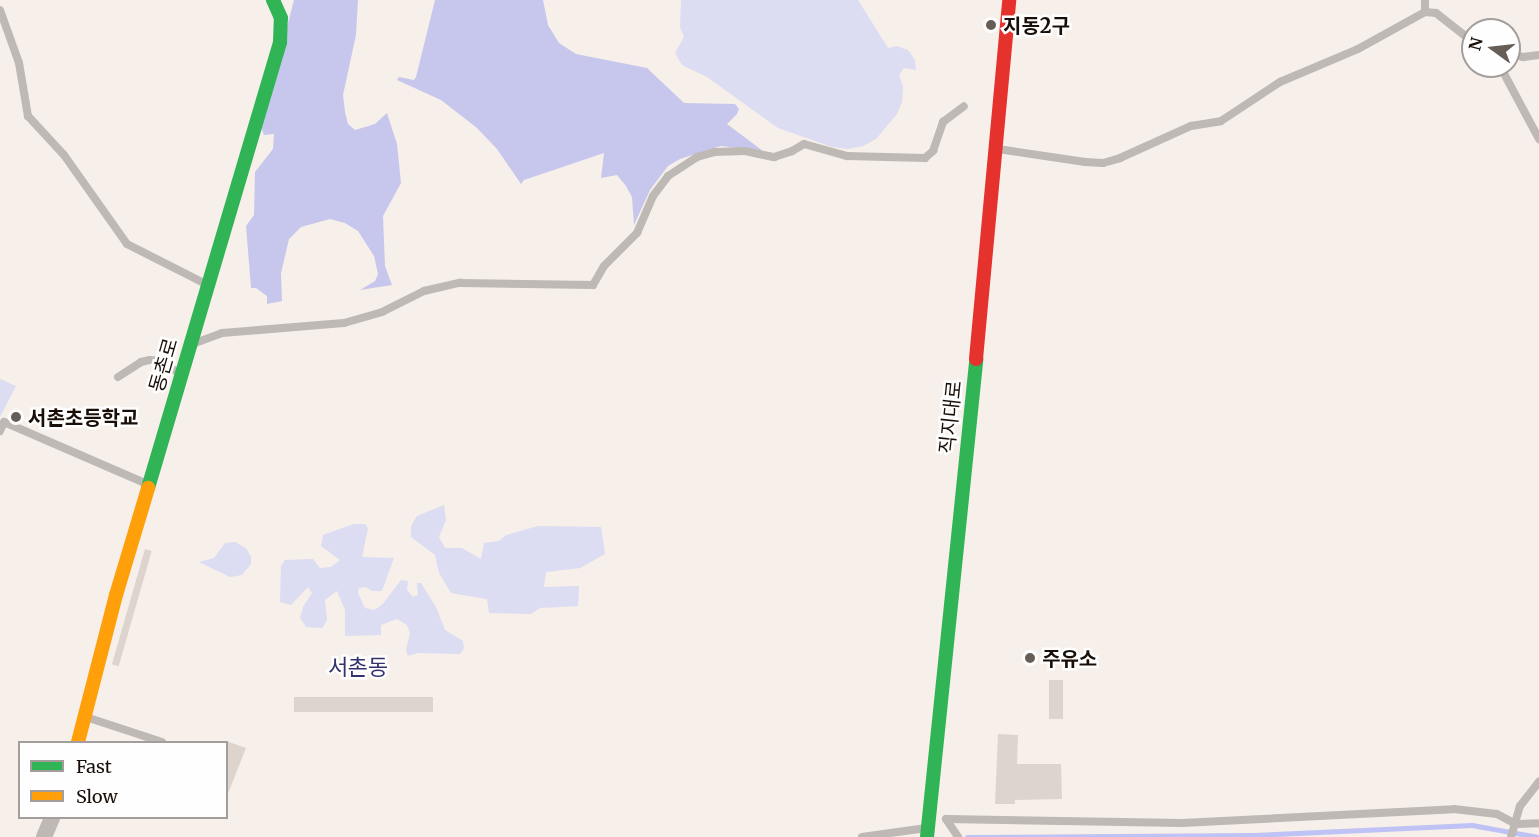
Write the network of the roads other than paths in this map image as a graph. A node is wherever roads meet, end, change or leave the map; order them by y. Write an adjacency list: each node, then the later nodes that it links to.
1 (273, 0): 13 (main road, 동촌로)
2 (1009, 0): 12 (main road, 직지대로)
3 (1425, 0): 5 (lane)
4 (0, 10): 13 (lane)
5 (1425, 12): 6 (lane); 12 (lane)
6 (1461, 33)
7 (1539, 55): 8 (lane)
8 (1521, 56)
9 (1506, 78): 11 (lane)
10 (964, 106): 14 (lane)
11 (1539, 139)
12 (997, 149): 26 (main road, 직지대로)
13 (209, 285): 14 (main road, 동촌로)
14 (192, 344): 15 (main road, 동촌로)
15 (182, 375): 16 (lane); 18 (main road, 동촌로)
16 (118, 377)
17 (0, 431): 18 (lane)
18 (150, 486): 19 (main road, 동촌로)
19 (85, 717): 20 (main road, 동촌로); 21 (lane)
20 (78, 741)
21 (159, 741)
22 (1539, 782): 25 (lane)
23 (52, 819): 27 (street)
24 (1539, 823): 25 (lane)
25 (1516, 824): 29 (lane); 30 (lane)
26 (927, 832): 28 (lane)
27 (44, 837)
28 (862, 837)
29 (958, 837)
30 (1511, 837)

